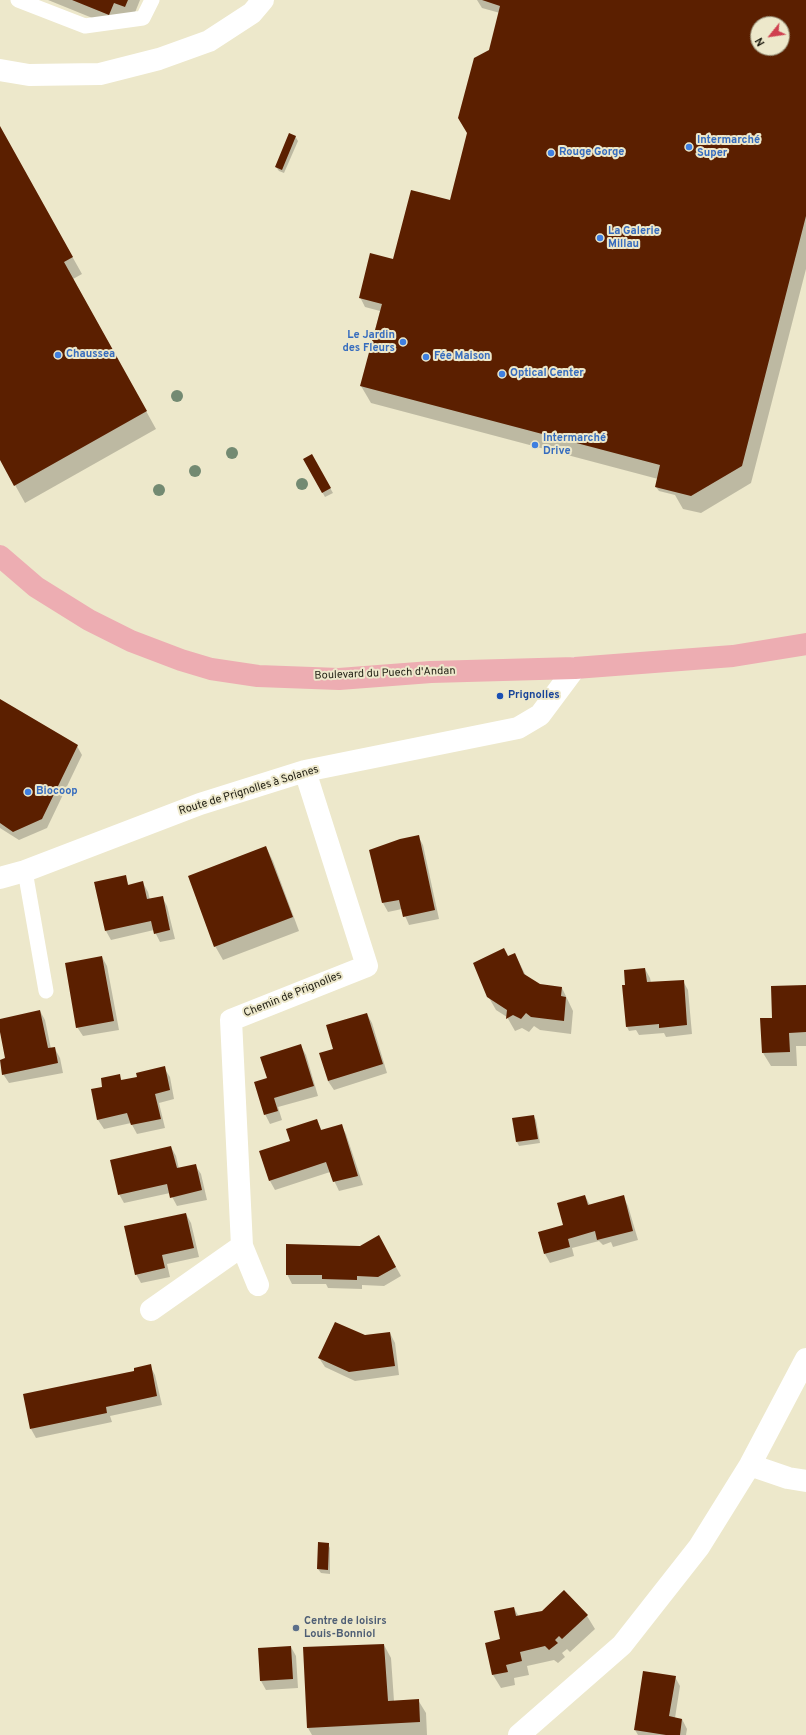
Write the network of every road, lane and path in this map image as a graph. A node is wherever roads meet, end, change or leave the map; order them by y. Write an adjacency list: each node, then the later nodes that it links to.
1 (18, 0): 2 (lane)
2 (152, 0)
3 (263, 0): 4 (street)
4 (0, 70)
5 (0, 556): 7 (main road, Boulevard du Puech d'Andan)
6 (806, 644): 7 (main road, Boulevard du Puech d'Andan)
7 (574, 668): 8 (street, Route de Prignolles à Solanes)
8 (305, 771): 9 (street, Route de Prignolles à Solanes); 12 (street, Chemin de Prignolles)
9 (25, 871): 10 (street, Route de Prignolles à Solanes); 11 (lane)
10 (0, 878)
11 (46, 991)
12 (242, 1246): 13 (street); 14 (street)
13 (258, 1285)
14 (151, 1310)
15 (806, 1359): 16 (street)
16 (750, 1465): 17 (street); 18 (street)
17 (806, 1481)
18 (519, 1735)

